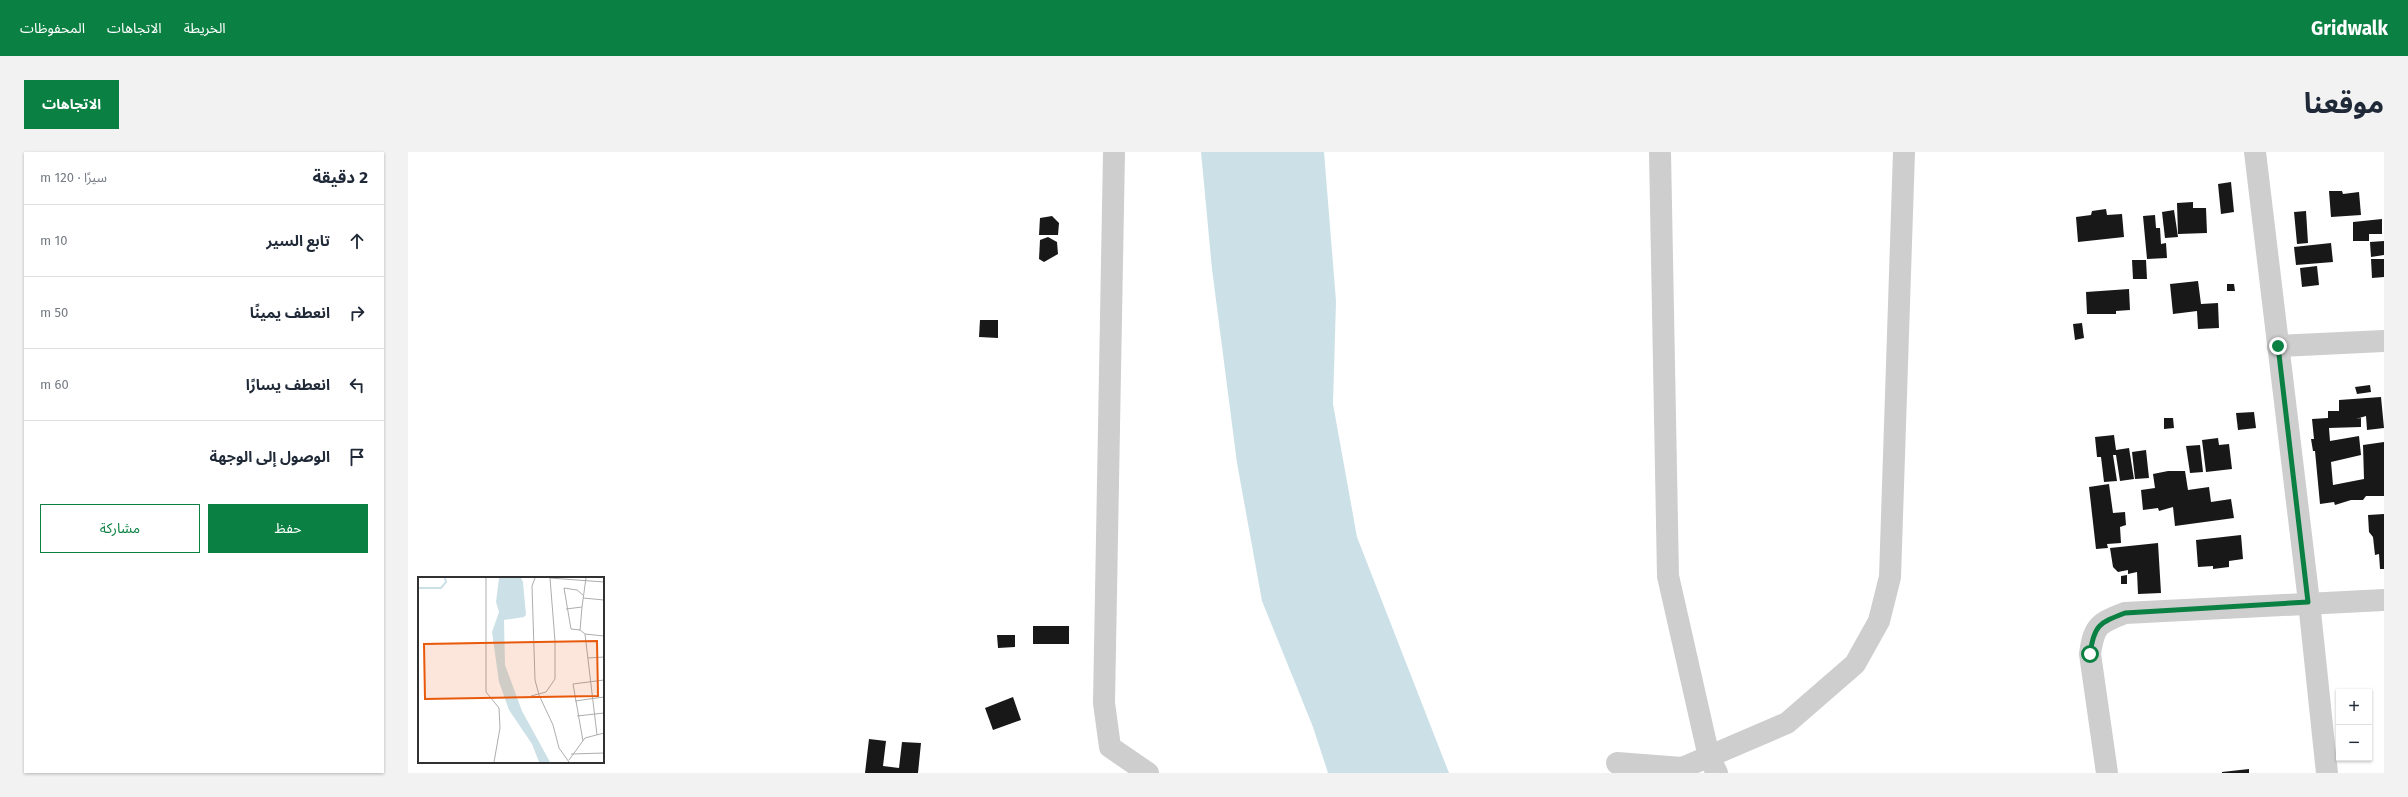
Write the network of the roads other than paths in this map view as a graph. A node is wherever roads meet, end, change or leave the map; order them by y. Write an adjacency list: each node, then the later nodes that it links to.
1 (1114, 152): 11 (street)
2 (1660, 152): 10 (street)
3 (1904, 152): 10 (street)
4 (2255, 152): 6 (street)
5 (2384, 341): 6 (street)
6 (2278, 346): 8 (street)
7 (2384, 600): 8 (street)
8 (2308, 602): 12 (street); 13 (street)
9 (1617, 764): 10 (street)
10 (1713, 765)
11 (1148, 773)
12 (2107, 773)
13 (2326, 773)

